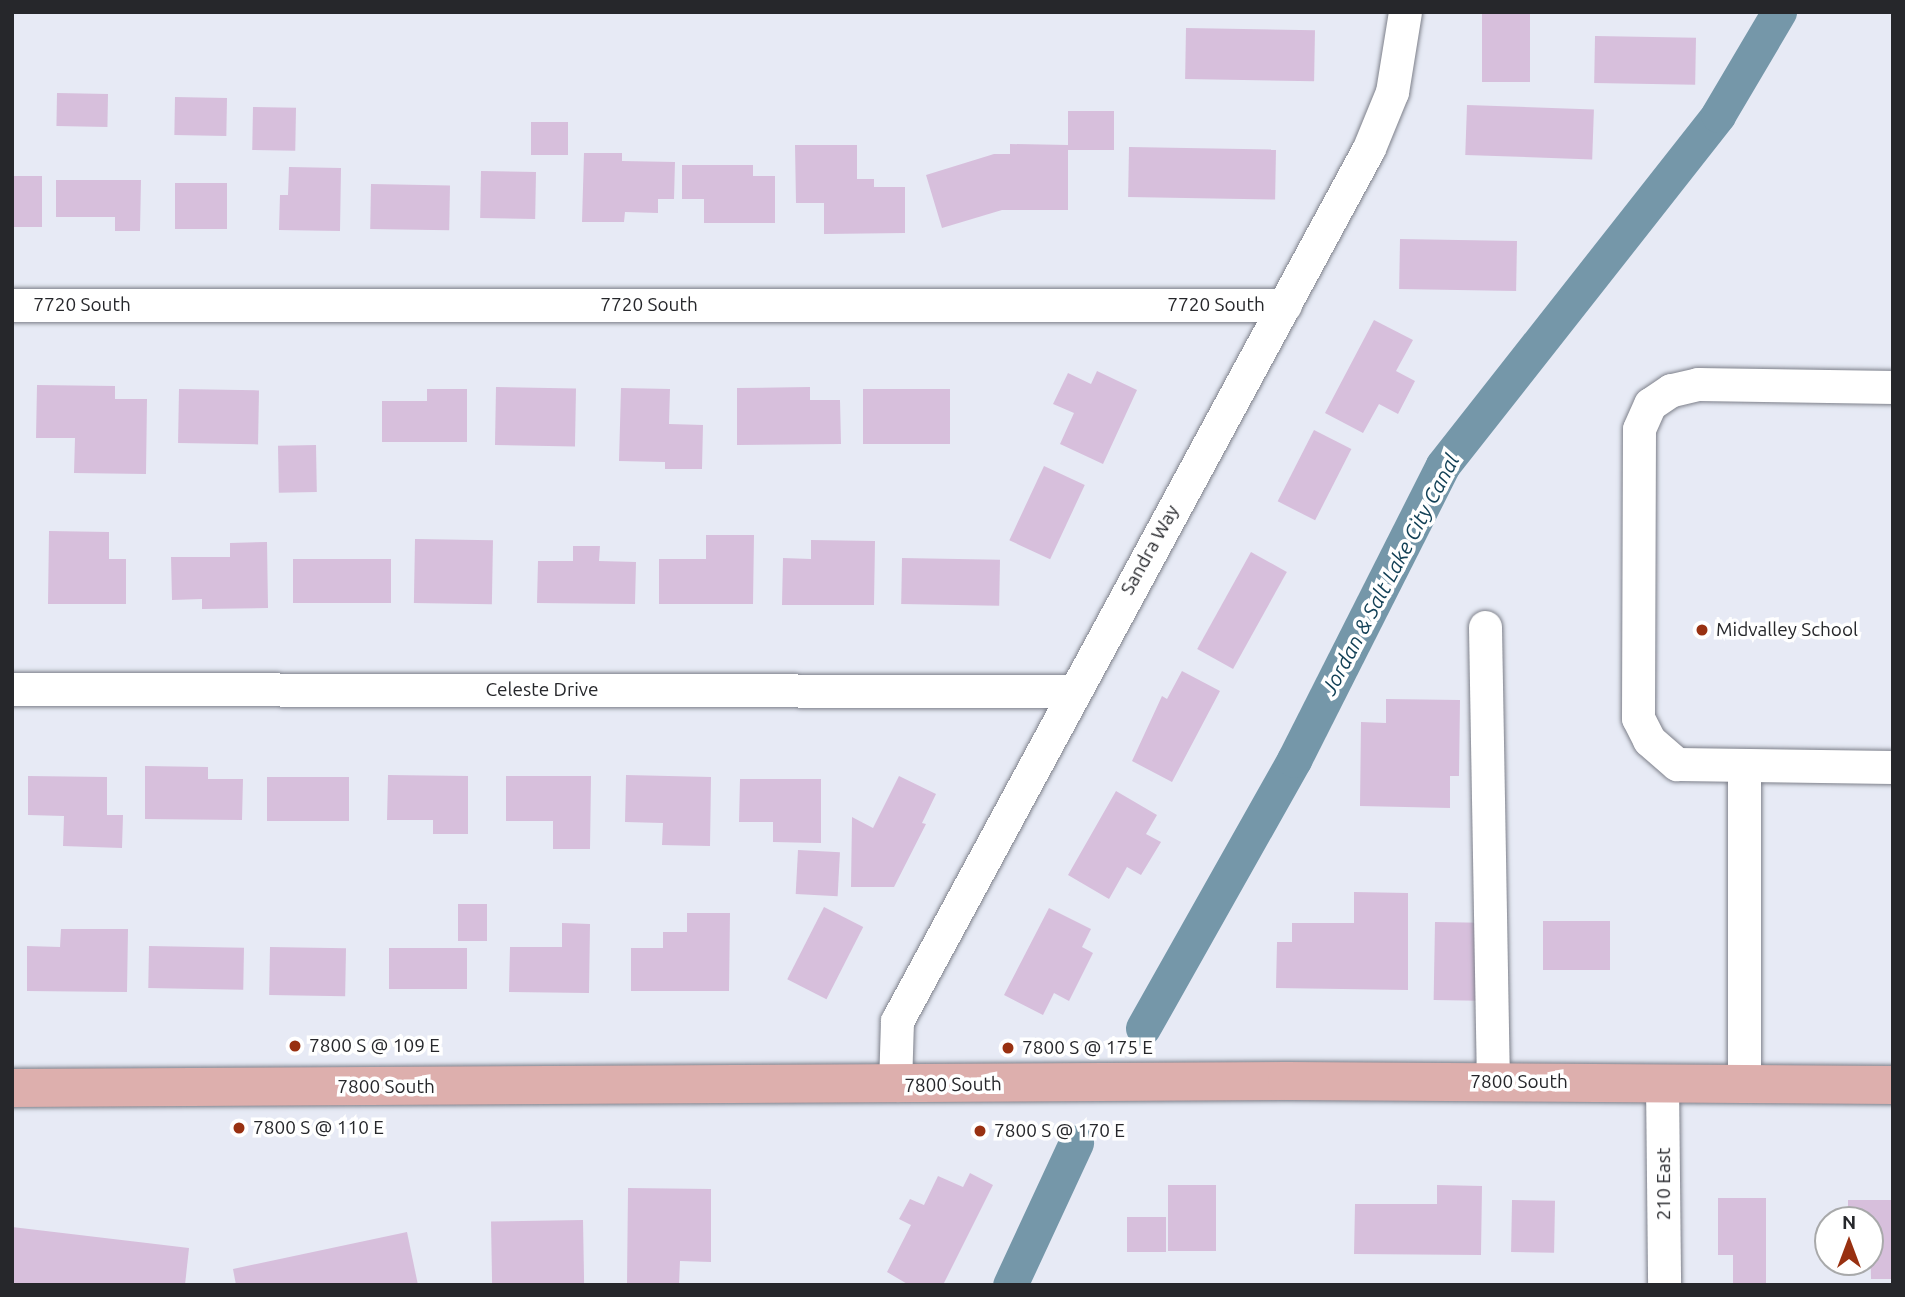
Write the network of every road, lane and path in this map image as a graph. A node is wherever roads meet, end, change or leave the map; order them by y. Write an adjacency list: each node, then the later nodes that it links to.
1 (1405, 12): 3 (street, Sandra Way)
2 (12, 304): 3 (street, 7720 South)
3 (1285, 304): 7 (street, Sandra Way)
4 (1893, 387): 9 (street)
5 (1485, 627): 10 (street)
6 (12, 688): 7 (street, Celeste Drive)
7 (1073, 691): 14 (street, Sandra Way)
8 (1893, 767): 9 (street)
9 (1744, 768): 12 (street)
10 (1493, 1082): 11 (main road, 7800 South); 14 (main road, 7800 South)
11 (1662, 1083): 12 (main road, 7800 South); 16 (street, 210 East)
12 (1744, 1083): 13 (main road, 7800 South)
13 (1893, 1085)
14 (895, 1086): 15 (main road, 7800 South)
15 (12, 1088)
16 (1664, 1285)

